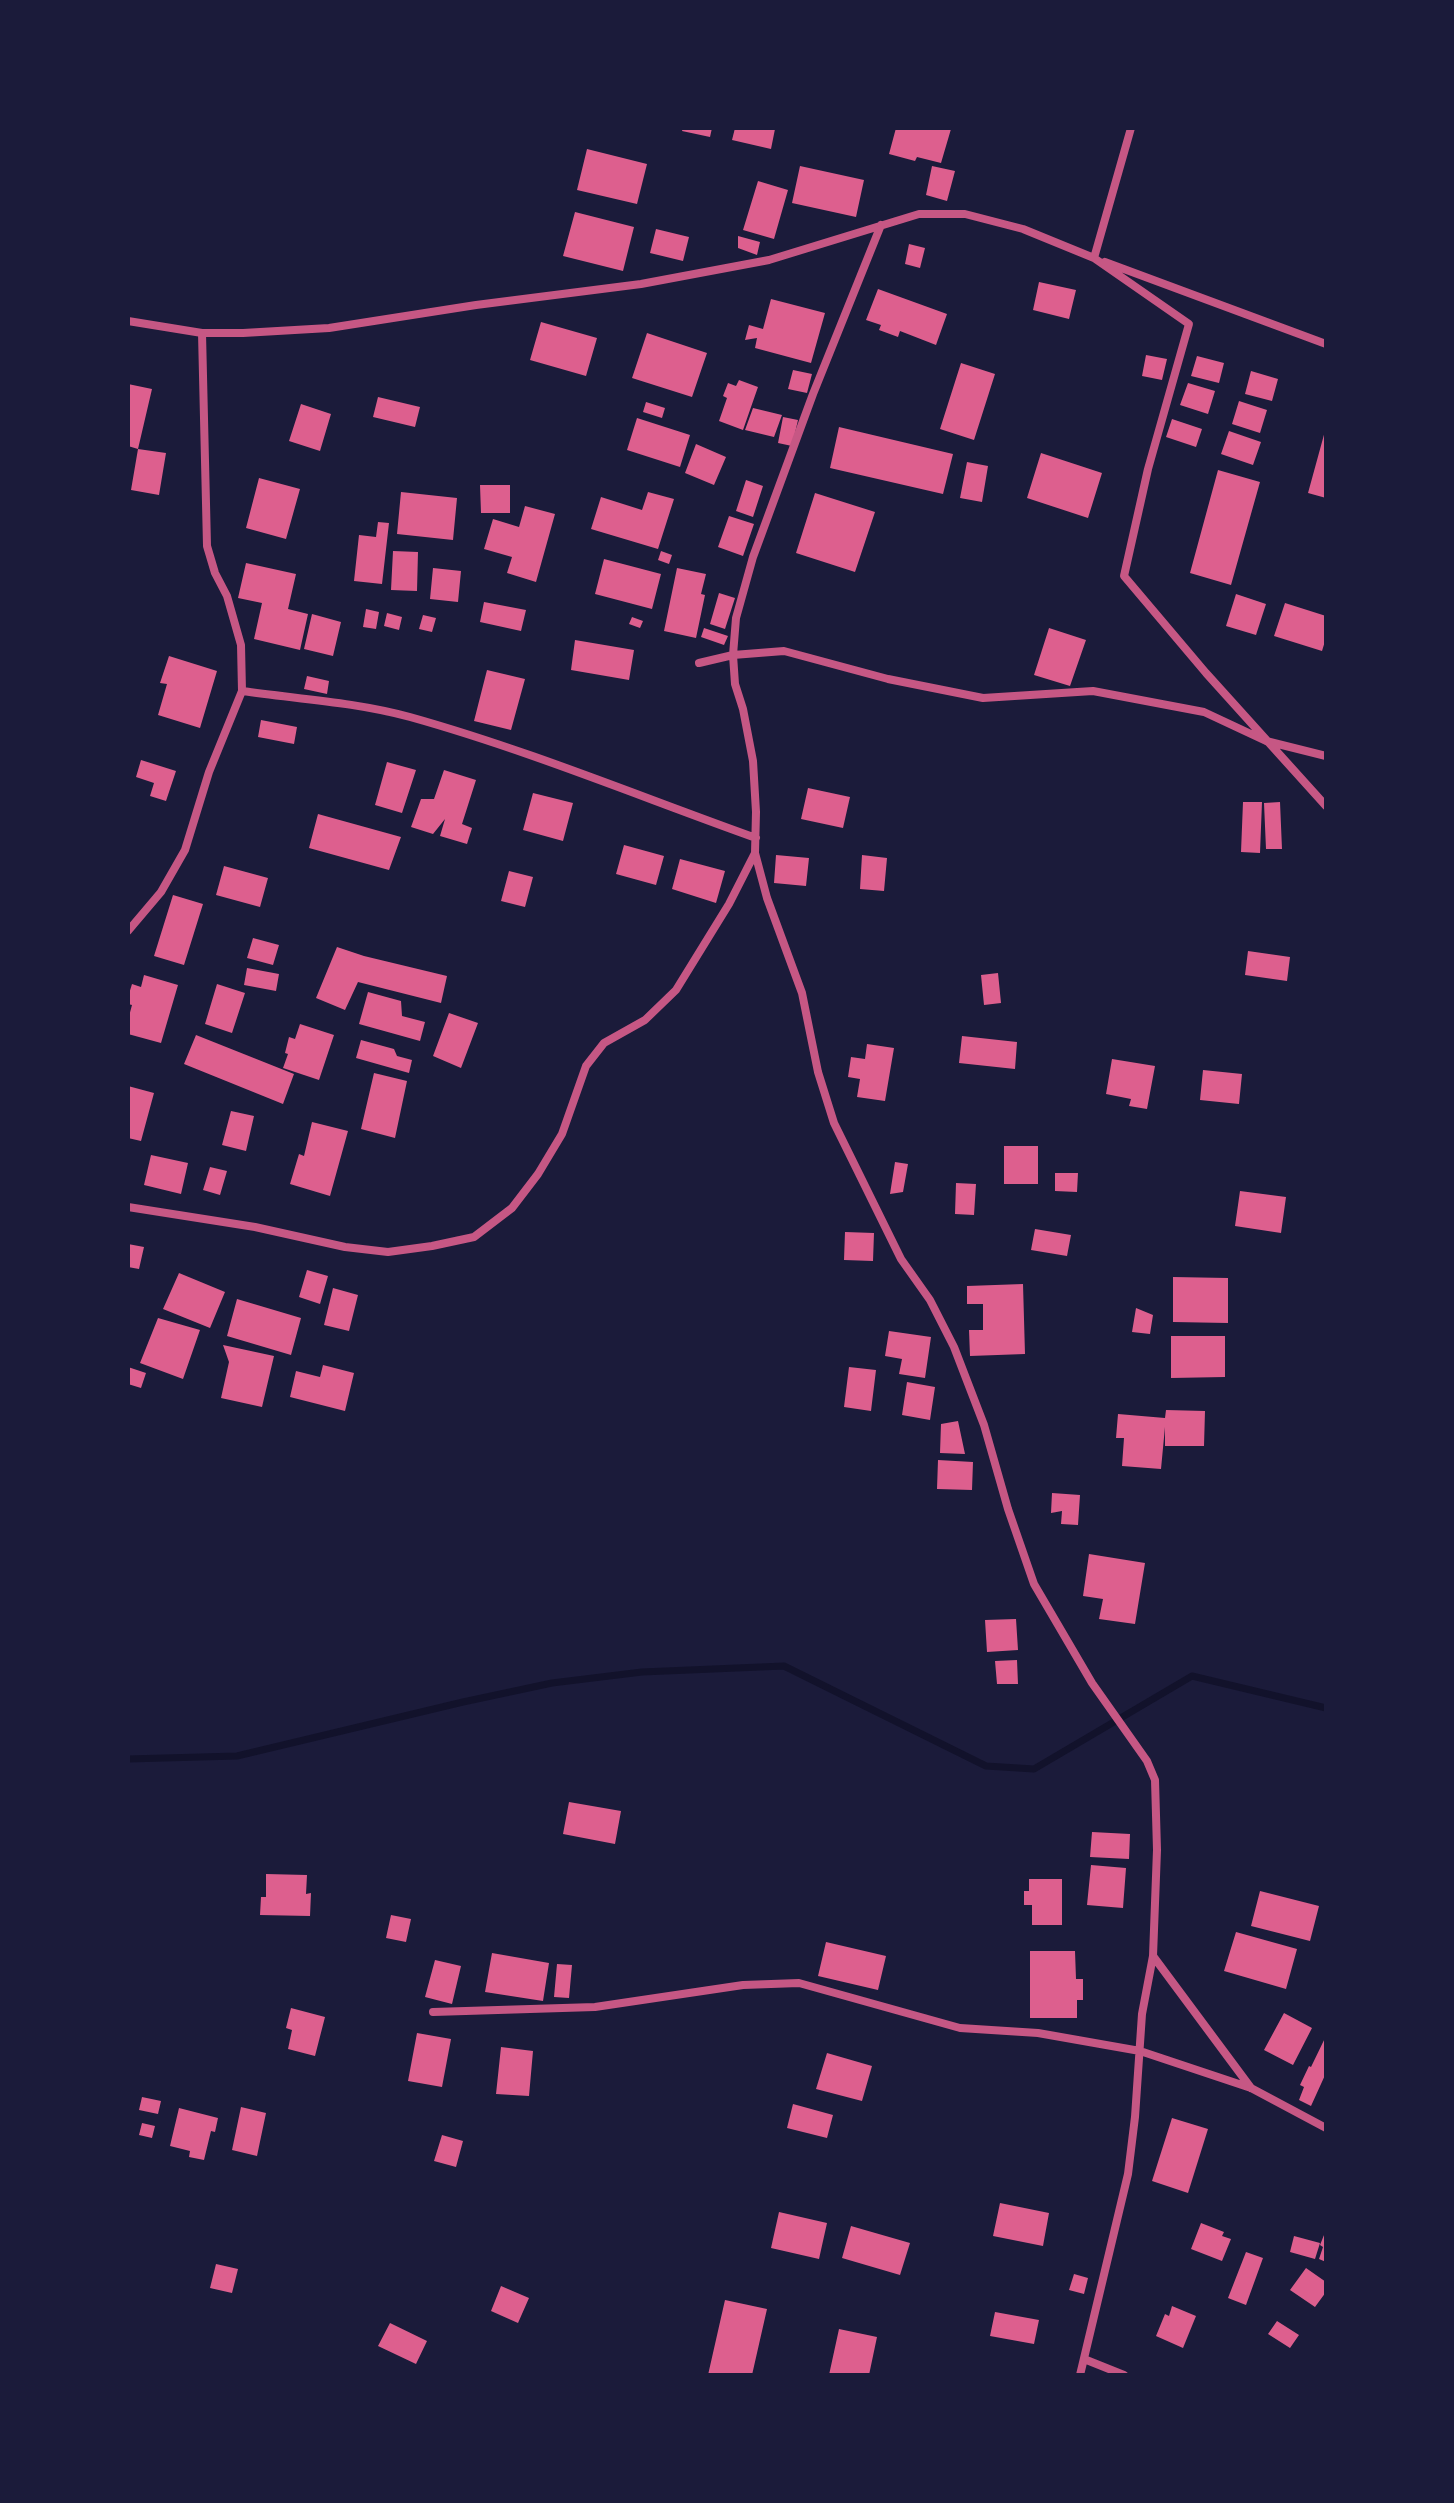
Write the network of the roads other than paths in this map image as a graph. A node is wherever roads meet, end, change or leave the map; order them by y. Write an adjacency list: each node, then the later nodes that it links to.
1 (1131, 128): 3 (street)
2 (881, 225): 3 (street); 5 (street); 7 (street)
3 (1094, 258): 6 (street); 10 (street)
4 (128, 321): 5 (street)
5 (202, 333): 9 (street)
6 (1326, 344)
7 (733, 655): 8 (street); 10 (street); 13 (street)
8 (699, 663)
9 (242, 691): 13 (street); 15 (street)
10 (1266, 741): 11 (street); 12 (street)
11 (1326, 756)
12 (1326, 806)
13 (756, 838): 14 (street)
14 (755, 853): 16 (street); 17 (street)
15 (128, 931)
16 (128, 1207)
17 (1153, 1956): 19 (street); 20 (street)
18 (433, 2012): 19 (street)
19 (1140, 2051): 20 (street); 22 (street)
20 (1251, 2088): 21 (street)
21 (1325, 2125)
22 (1084, 2359): 23 (street); 24 (street)
23 (1080, 2375)
24 (1124, 2375)

